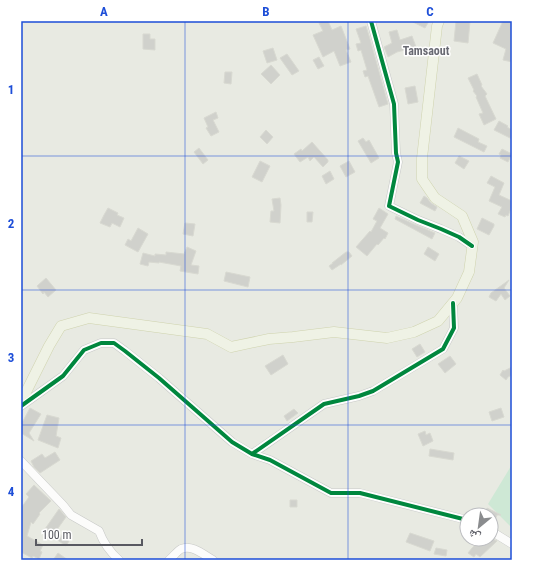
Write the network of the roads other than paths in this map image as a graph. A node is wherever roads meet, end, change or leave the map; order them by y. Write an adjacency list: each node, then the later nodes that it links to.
1 (371, 21): 3 (street)
2 (439, 21): 3 (main road)
3 (472, 246): 4 (main road)
4 (453, 303): 5 (main road); 7 (street)
5 (21, 402)
6 (21, 406): 7 (street)
7 (252, 454): 9 (street)
8 (21, 461): 12 (street)
9 (459, 518)
10 (499, 536): 11 (street)
11 (512, 544)
12 (119, 560)
13 (170, 560): 14 (street)
14 (213, 560)

